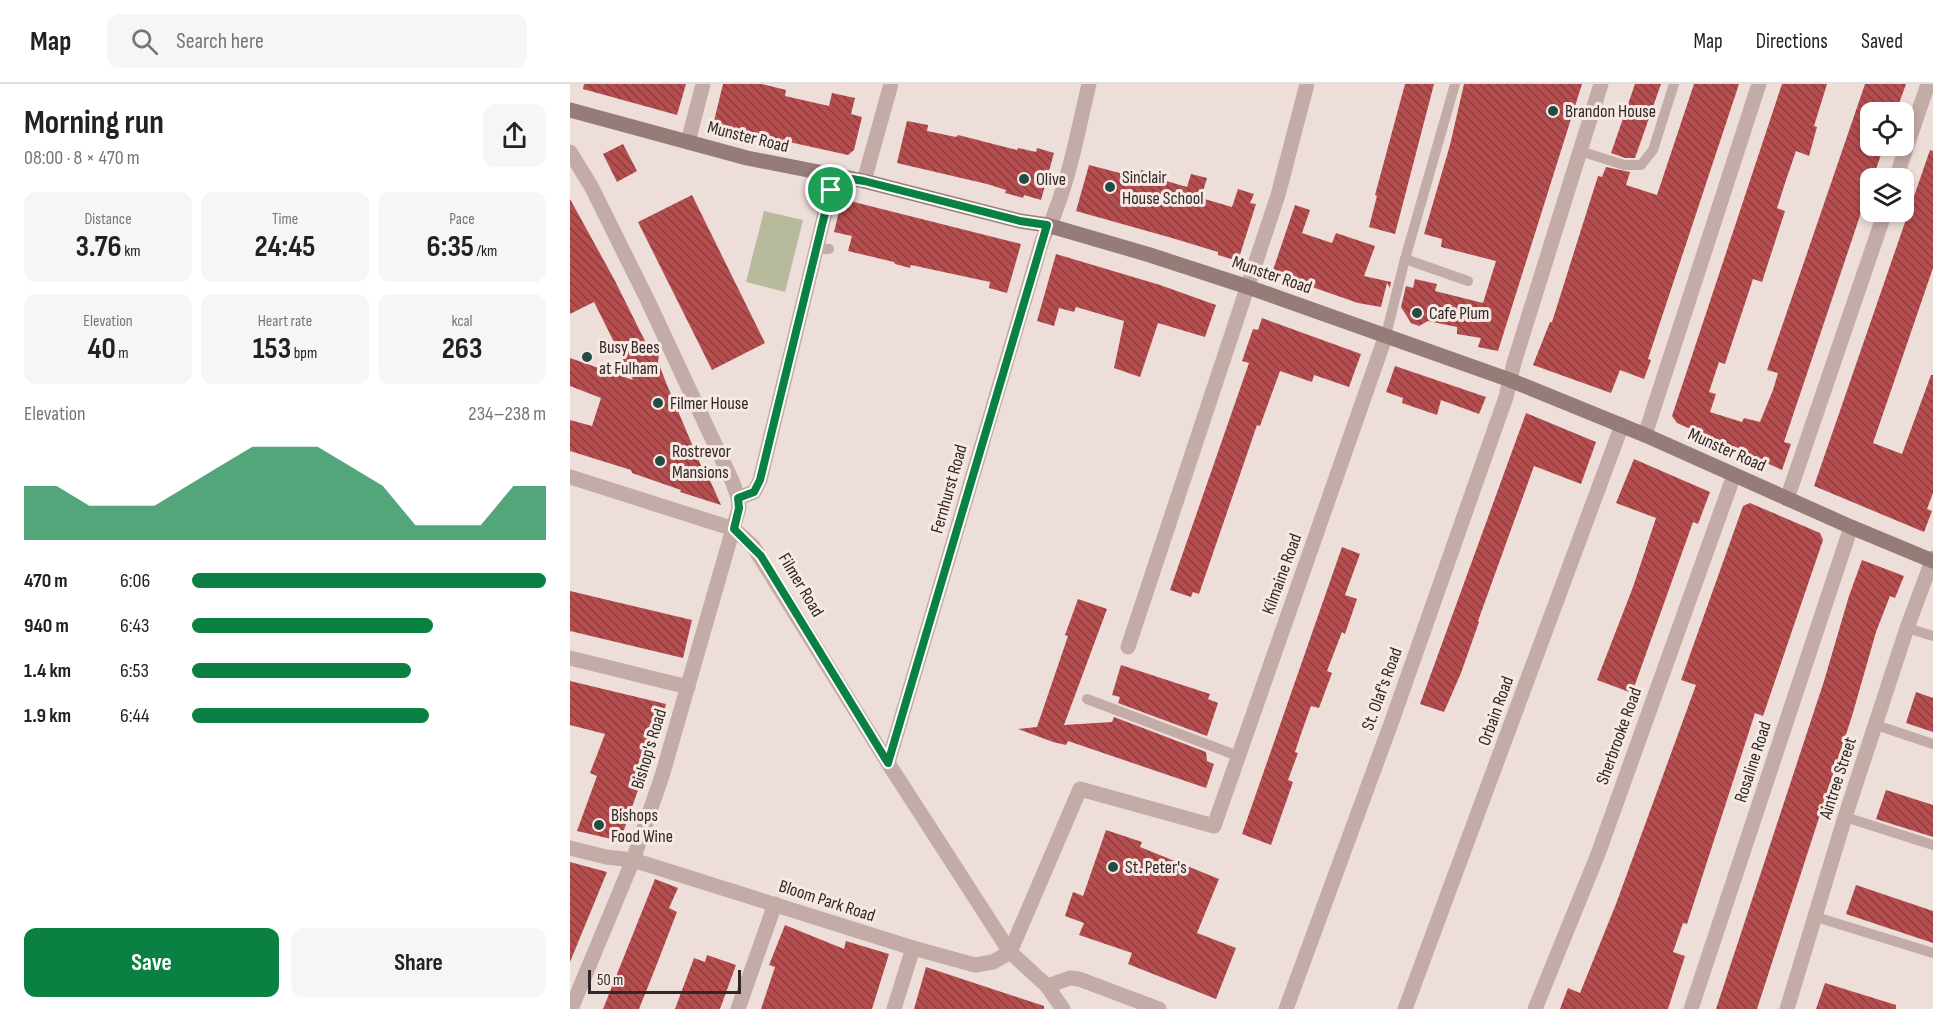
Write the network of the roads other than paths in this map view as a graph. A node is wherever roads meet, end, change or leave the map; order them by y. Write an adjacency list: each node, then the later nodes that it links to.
1 (703, 84): 11 (street)
2 (891, 84): 17 (street)
3 (1089, 84): 19 (street, Fernhurst Road)
4 (1307, 84): 22 (street)
5 (1455, 84): 20 (lane)
6 (1601, 84): 12 (street, St. Olaf's Road)
7 (1674, 84): 12 (lane)
8 (1759, 84): 26 (street)
9 (1928, 84): 14 (street)
10 (570, 110): 11 (street, Munster Road)
11 (688, 142): 16 (street, Munster Road)
12 (1580, 151): 24 (street, St. Olaf's Road)
13 (573, 156): 15 (street); 29 (street)
14 (1899, 168)
15 (570, 176)
16 (834, 176): 17 (street, Munster Road); 29 (street)
17 (864, 181): 19 (street, Munster Road)
18 (1882, 222): 30 (street)
19 (1047, 225): 22 (street, Munster Road); 43 (street, Fernhurst Road)
20 (1405, 259): 21 (lane); 23 (lane)
21 (1468, 281)
22 (1248, 287): 23 (street, Munster Road); 36 (street)
23 (1386, 335): 24 (street, Munster Road); 42 (street, Kilmaine Road)
24 (1510, 380): 25 (street, Munster Road); 59 (street, St. Olaf's Road)
25 (1622, 425): 26 (street, Munster Road); 60 (street, Orbain Road)
26 (1645, 435): 27 (street, Munster Road)
27 (1734, 475): 30 (street, Munster Road); 61 (street, Sherbrooke Road)
28 (570, 477): 32 (street)
29 (738, 498): 32 (street)
30 (1787, 499): 31 (street, Munster Road)
31 (1851, 527): 33 (street, Munster Road); 62 (street, Rosaline Road)
32 (734, 529): 38 (street, Bishop's Road); 43 (street, Filmer Road)
33 (1933, 560): 34 (street, Aintree Street)
34 (1907, 628): 35 (lane); 40 (street, Aintree Street)
35 (1933, 636)
36 (1128, 647)
37 (570, 658): 38 (street)
38 (688, 687): 47 (street, Bishop's Road)
39 (1087, 699): 42 (lane)
40 (1876, 724): 41 (lane); 44 (street, Aintree Street)
41 (1933, 744)
42 (1238, 756): 51 (street, Kilmaine Road)
43 (888, 763): 51 (street, Filmer Road)
44 (1845, 817): 45 (lane); 49 (street, Aintree Street)
45 (1933, 845)
46 (570, 848): 47 (street, Bloom Park Road)
47 (633, 860): 48 (street, Bloom Park Road); 55 (street, Bishop's Road)
48 (775, 904): 50 (street, Bloom Park Road); 56 (street)
49 (1816, 917): 52 (lane); 63 (street, Aintree Street)
50 (913, 948): 51 (street, Bloom Park Road); 57 (street)
51 (1010, 952): 53 (street, Filmer Road)
52 (1933, 953)
53 (1047, 986): 54 (street, Filmer Road); 58 (street)
54 (1063, 1008)
55 (571, 1009)
56 (738, 1009)
57 (894, 1009)
58 (1160, 1009)
59 (1286, 1009)
60 (1406, 1009)
61 (1536, 1009)
62 (1691, 1009)
63 (1787, 1009)

